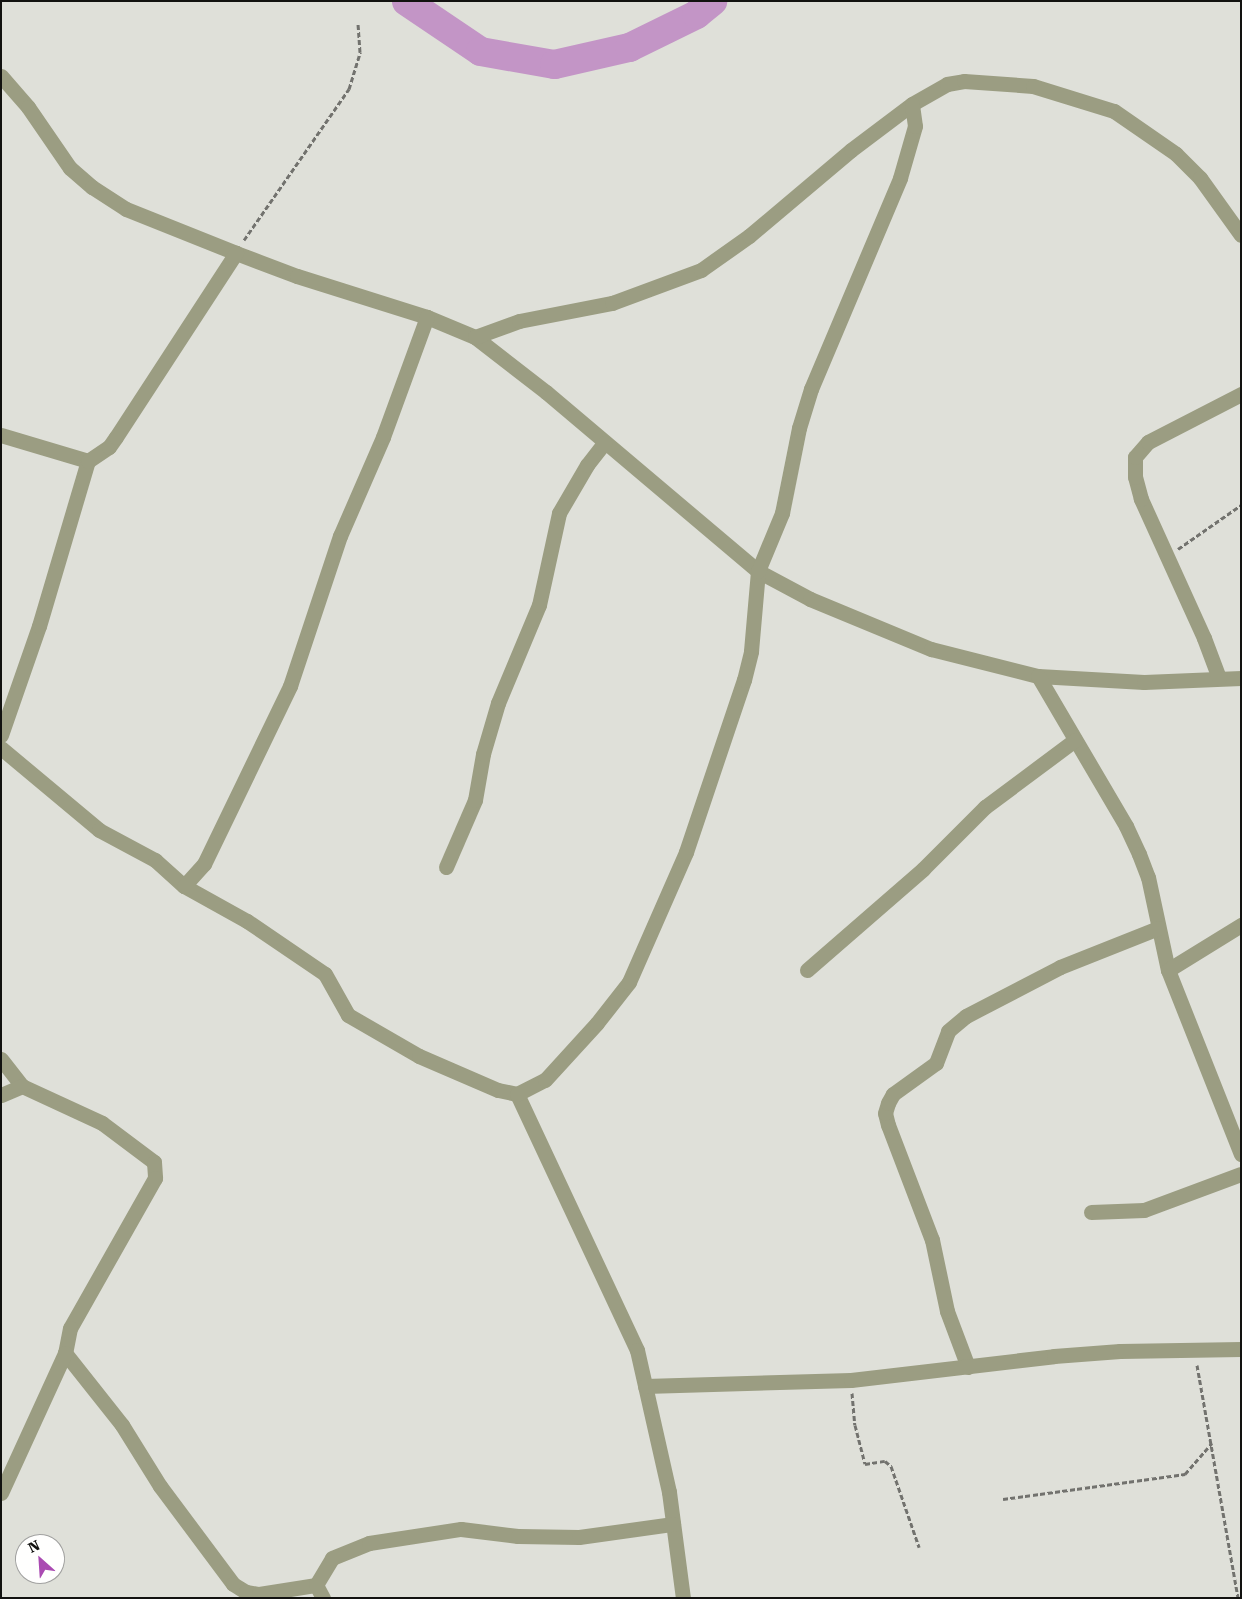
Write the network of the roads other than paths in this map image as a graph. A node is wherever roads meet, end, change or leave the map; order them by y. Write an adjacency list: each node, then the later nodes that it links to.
1 (1, 76): 4 (street)
2 (912, 104): 3 (street); 6 (street); 11 (street)
3 (1241, 235)
4 (236, 253): 5 (street); 10 (street)
5 (427, 317): 6 (street); 19 (street)
6 (475, 337): 9 (street)
7 (1241, 394): 13 (street)
8 (1, 435): 10 (street)
9 (604, 443): 11 (street); 18 (street)
10 (88, 461): 15 (street)
11 (758, 571): 12 (street); 26 (street)
12 (1038, 676): 13 (street); 16 (street)
13 (1219, 678): 14 (street)
14 (1241, 678)
15 (1, 735)
16 (1075, 740): 21 (street); 22 (street)
17 (1, 748): 19 (street)
18 (446, 867)
19 (184, 886): 26 (street)
20 (1241, 925): 23 (street)
21 (1158, 928): 23 (street); 33 (street)
22 (807, 970)
23 (1168, 970): 28 (street)
24 (1, 1059): 25 (street)
25 (22, 1086): 27 (street); 32 (street)
26 (517, 1094): 34 (street)
27 (1, 1095)
28 (1241, 1154)
29 (1241, 1174): 30 (street)
30 (1091, 1212)
31 (1241, 1349): 33 (street)
32 (64, 1353): 35 (street); 37 (street)
33 (968, 1367): 34 (street)
34 (645, 1386): 36 (street)
35 (1, 1493)
36 (673, 1524): 37 (street); 38 (street)
37 (312, 1592)
38 (683, 1598)

